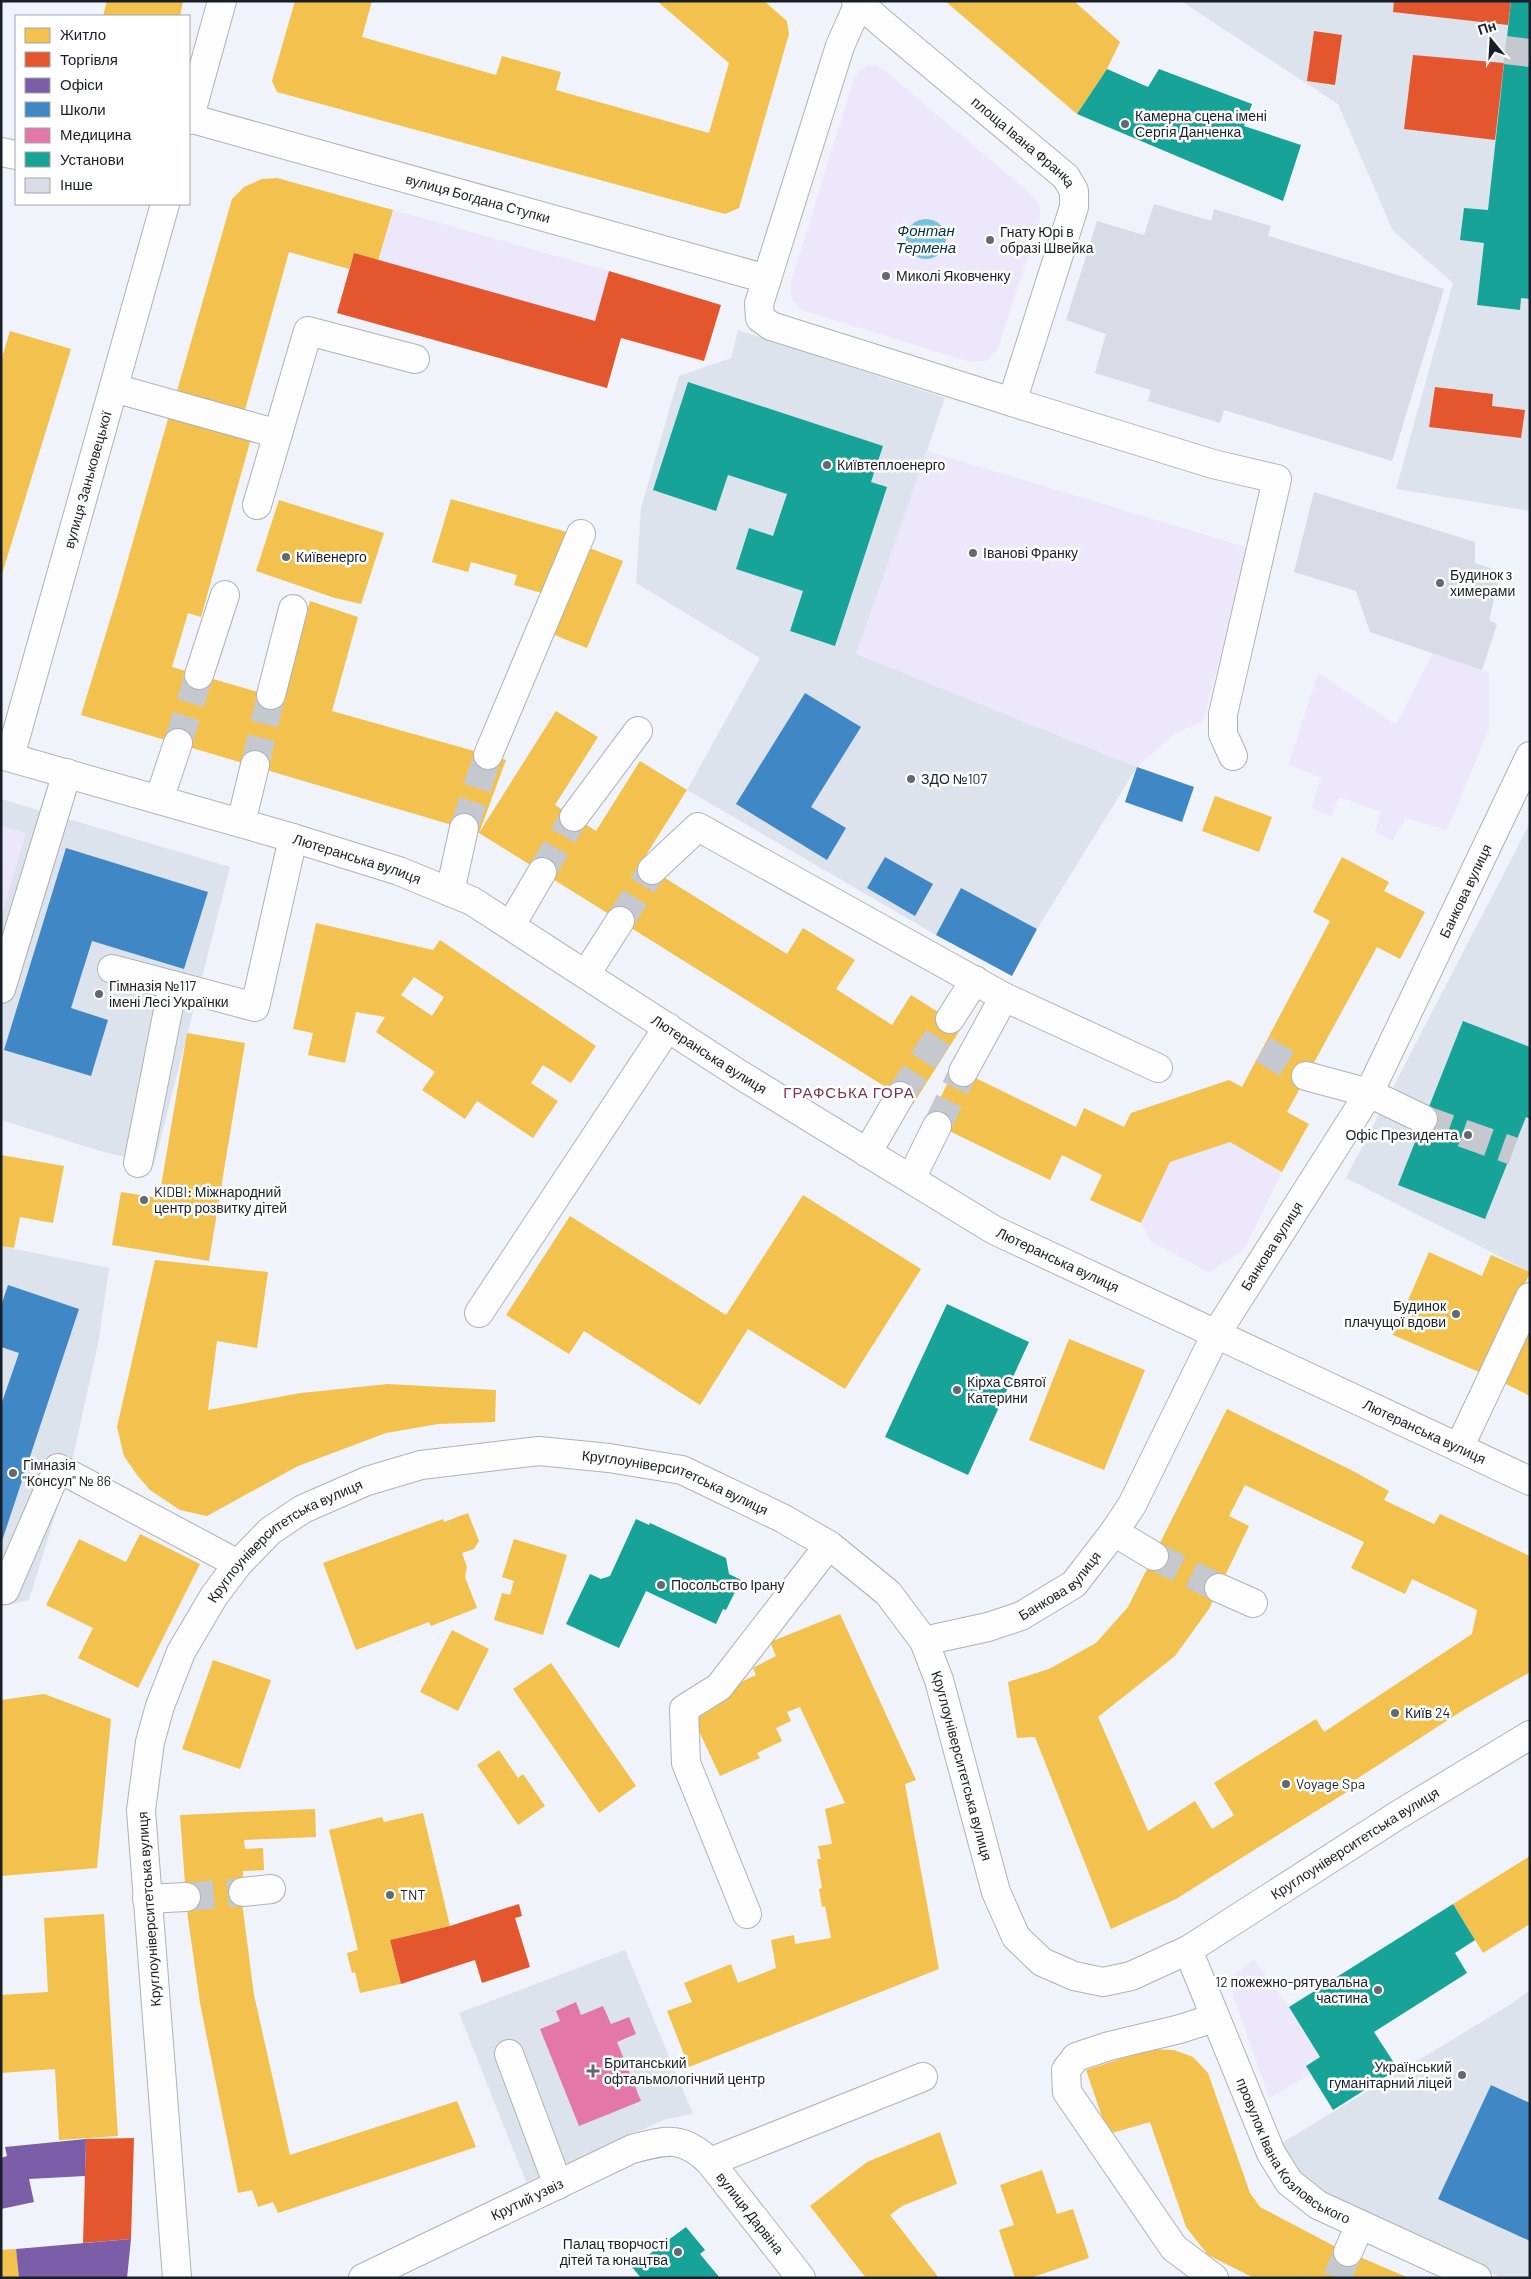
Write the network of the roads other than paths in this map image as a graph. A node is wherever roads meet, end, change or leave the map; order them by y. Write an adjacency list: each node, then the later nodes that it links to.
1 (222, 1): 3 (street)
2 (858, 2): 8 (street, площа Івана Франка); 11 (street, площа Івана Франка)
3 (190, 115)
4 (190, 119): 8 (street, вулиця Богдана Ступки)
5 (1, 152): 6 (street)
6 (15, 155)
7 (165, 205): 10 (street, вулиця Заньковецької)
8 (767, 280): 11 (street, площа Івана Франка)
9 (415, 359): 12 (street)
10 (114, 388): 12 (street); 22 (street, вулиця Заньковецької)
11 (1012, 402): 23 (street)
12 (278, 434): 13 (street)
13 (257, 505)
14 (580, 534): 21 (street)
15 (225, 596): 17 (street)
16 (293, 609): 18 (street)
17 (199, 675)
18 (271, 696)
19 (638, 731): 28 (street)
20 (178, 743): 27 (street)
21 (488, 755)
22 (6, 756): 26 (street, Лютеранська вулиця)
23 (1234, 756)
24 (1530, 756): 48 (street, Банкова вулиця)
25 (255, 766): 29 (street)
26 (67, 773): 27 (street, Лютеранська вулиця); 41 (street)
27 (159, 800): 29 (street, Лютеранська вулиця)
28 (574, 817)
29 (241, 823): 31 (street, Лютеранська вулиця)
30 (464, 828): 34 (street)
31 (293, 838): 34 (street, Лютеранська вулиця); 40 (street)
32 (652, 870): 39 (street)
33 (542, 872): 36 (street)
34 (450, 892): 36 (street, Лютеранська вулиця)
35 (620, 921): 38 (street)
36 (511, 925): 38 (street, Лютеранська вулиця)
37 (112, 969): 40 (street)
38 (586, 974): 44 (street, Лютеранська вулиця)
39 (975, 980): 42 (street); 43 (street)
40 (173, 985): 53 (street)
41 (1, 989)
42 (1004, 997): 45 (street); 46 (street)
43 (950, 1019)
44 (668, 1027): 52 (street, Лютеранська вулиця); 56 (street)
45 (1158, 1068)
46 (963, 1072)
47 (1306, 1076): 48 (street)
48 (1369, 1093): 50 (street); 57 (street, Банкова вулиця)
49 (900, 1096): 52 (street)
50 (1424, 1119)
51 (938, 1126): 54 (street)
52 (867, 1153): 54 (street, Лютеранська вулиця)
53 (138, 1163)
54 (911, 1179): 57 (street, Лютеранська вулиця)
55 (1530, 1297): 58 (street)
56 (479, 1313)
57 (1216, 1334): 58 (street, Лютеранська вулиця); 60 (street, Банкова вулиця)
58 (1459, 1448): 59 (street, Лютеранська вулиця)
59 (1530, 1481)
60 (1114, 1532): 62 (street); 67 (street, Банкова вулиця)
61 (829, 1545): 63 (street, Круглоуніверситетська вулиця); 67 (street, Круглоуніверситетська вулиця); 73 (street)
62 (1154, 1556)
63 (238, 1564): 65 (street); 72 (street, Круглоуніверситетська вулиця)
64 (1219, 1588): 66 (street)
65 (5, 1590)
66 (1253, 1603)
67 (924, 1641): 74 (street, Круглоуніверситетська вулиця)
68 (1530, 1735): 74 (street, Круглоуніверситетська вулиця)
69 (271, 1889): 70 (street)
70 (243, 1892)
71 (186, 1897): 72 (street)
72 (147, 1899): 83 (street, Круглоуніверситетська вулиця)
73 (747, 1914)
74 (1188, 1950): 75 (street, провулок Івана Козловського)
75 (1214, 2018): 80 (street, провулок Івана Козловського); 86 (street)
76 (509, 2054): 79 (street)
77 (923, 2077): 78 (street)
78 (704, 2155): 79 (street, Крутий узвіз); 85 (street, вулиця Дарвіна)
79 (558, 2185): 82 (street, Крутий узвіз)
80 (1360, 2225): 81 (street); 87 (street, провулок Івана Козловського)
81 (1348, 2252)
82 (405, 2269): 84 (street, Крутий узвіз)
83 (177, 2278)
84 (363, 2278)
85 (800, 2278)
86 (1214, 2278)
87 (1477, 2278)

